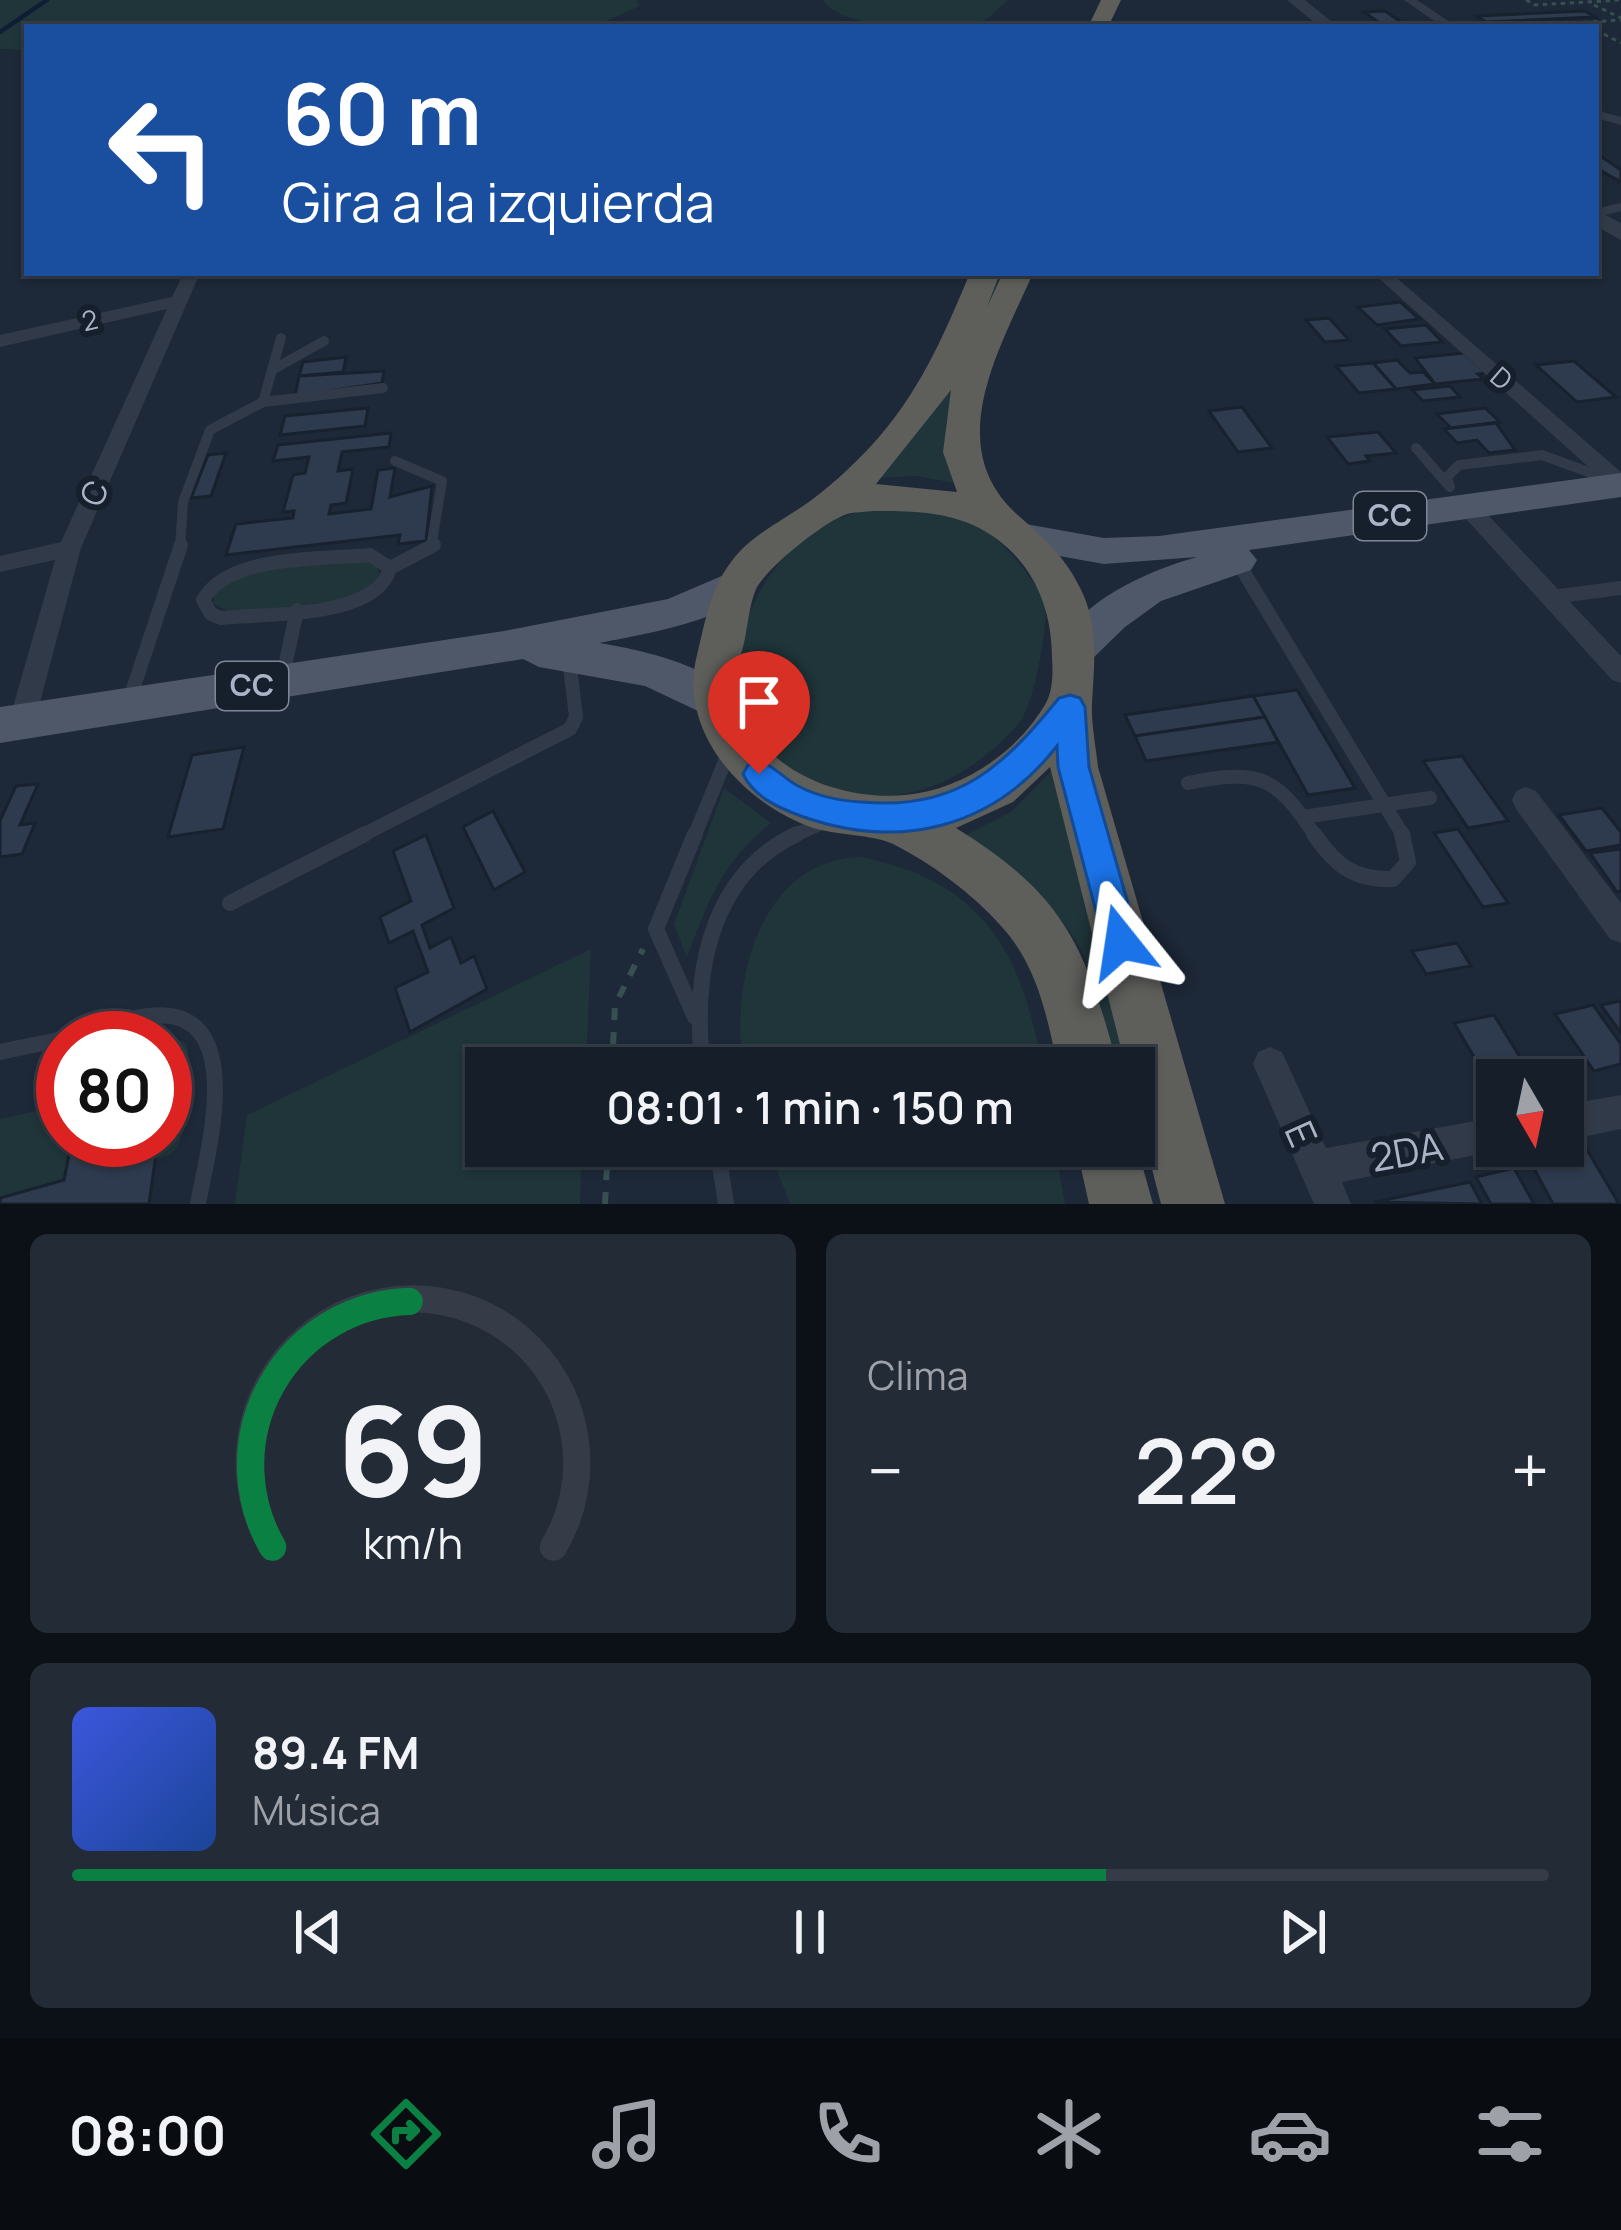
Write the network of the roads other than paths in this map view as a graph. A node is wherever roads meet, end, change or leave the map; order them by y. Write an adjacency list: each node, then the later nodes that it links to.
1 (1295, 0): 3 (street)
2 (1410, 0): 4 (street)
3 (1326, 24)
4 (1446, 24)
5 (191, 276): 9 (street, C)
6 (984, 276): 19 (highway)
7 (1017, 276): 22 (highway)
8 (1385, 276): 18 (street, D)
9 (180, 301): 11 (street, 2); 23 (street, C)
10 (281, 338): 13 (lane)
11 (0, 341)
12 (324, 341): 13 (lane)
13 (272, 370): 15 (lane)
14 (383, 388): 15 (lane)
15 (262, 402): 36 (lane)
16 (1416, 448): 20 (lane)
17 (395, 461): 26 (lane)
18 (1621, 484): 20 (main road, CC)
19 (834, 503): 22 (highway, CC); 27 (highway, CC)
20 (1467, 506): 21 (main road, CC); 22 (main road, CC); 24 (main road, CC); 29 (street)
21 (1621, 509)
22 (1013, 531): 32 (highway, CC)
23 (70, 548): 25 (street); 39 (street, C)
24 (1237, 560): 32 (main road, CC); 43 (lane)
25 (0, 564)
26 (390, 568): 30 (lane); 30 (lane)
27 (738, 583): 31 (main road, CC); 38 (highway, CC)
28 (1621, 588): 29 (lane)
29 (1551, 597): 34 (street)
30 (297, 610): 35 (lane)
31 (504, 646): 33 (main road, CC); 35 (main road, CC)
32 (1075, 652): 37 (highway, CC)
33 (568, 655): 38 (main road, CC); 47 (lane)
34 (1621, 673)
35 (281, 681): 36 (main road, CC)
36 (128, 704): 39 (main road, CC)
37 (1070, 707): 46 (highway, CC); 65 (highway)
38 (724, 720): 44 (highway, CC); 49 (lane)
39 (11, 723)
40 (1188, 783): 45 (lane)
41 (1430, 798): 43 (lane)
42 (1526, 800): 48 (street)
43 (1384, 805): 45 (lane); 45 (lane)
44 (839, 815): 46 (highway, CC); 49 (lane)
45 (1303, 818)
46 (899, 820): 53 (highway)
47 (230, 903)
48 (1621, 928)
49 (695, 1018): 52 (lane)
50 (192, 1023): 62 (lane)
51 (36, 1044): 54 (lane)
52 (700, 1047)
53 (1083, 1047)
54 (0, 1052)
55 (1270, 1064): 61 (street, E)
56 (1621, 1112): 57 (street)
57 (1584, 1119)
58 (1476, 1139): 61 (street, 2DA)
59 (720, 1167): 63 (lane)
60 (1112, 1167): 64 (highway)
61 (1317, 1168): 66 (street, E)
62 (198, 1204)
63 (726, 1204)
64 (1121, 1204)
65 (1193, 1204)
66 (1333, 1204)

